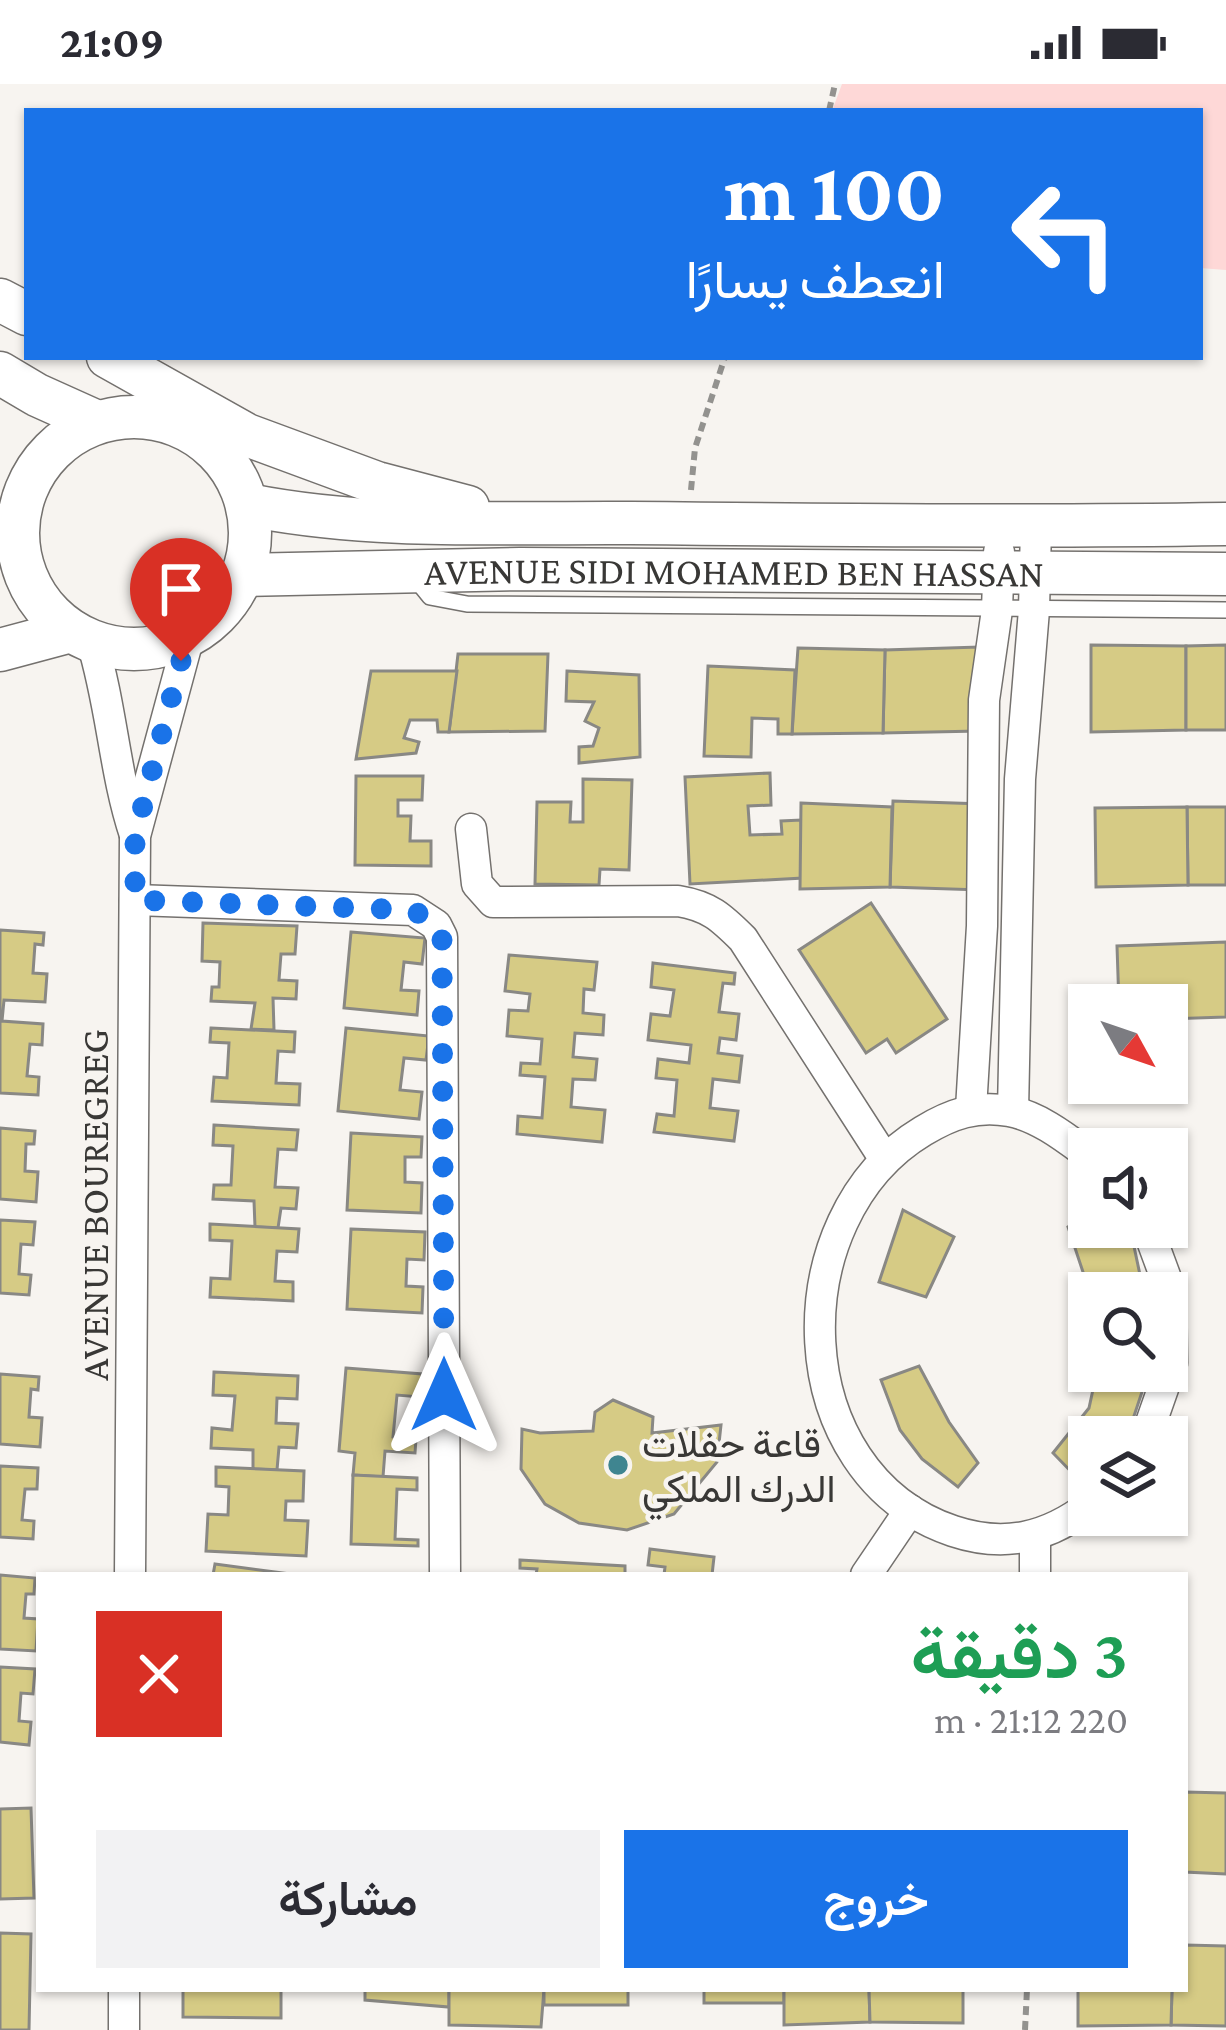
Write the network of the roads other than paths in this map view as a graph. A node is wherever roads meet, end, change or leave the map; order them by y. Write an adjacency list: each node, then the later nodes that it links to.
1 (113, 360): 6 (street)
2 (0, 373): 3 (street)
3 (97, 422): 4 (street); 5 (street)
4 (12, 481): 9 (street)
5 (248, 505): 6 (street, AVENUE SIDI MOHAMED BEN HASSAN); 11 (street)
6 (521, 522): 8 (street, AVENUE SIDI MOHAMED BEN HASSAN)
7 (1226, 524): 8 (street, AVENUE SIDI MOHAMED BEN HASSAN)
8 (1019, 526): 12 (street)
9 (9, 557): 15 (street)
10 (1226, 574): 12 (street, AVENUE SIDI MOHAMED BEN HASSAN)
11 (242, 575): 12 (street, AVENUE SIDI MOHAMED BEN HASSAN); 14 (street)
12 (1016, 591): 13 (lane); 20 (street); 21 (street)
13 (1226, 610)
14 (189, 636): 15 (street); 18 (street, AVENUE BOUREGREG)
15 (82, 637): 16 (street); 18 (street, AVENUE BOUREGREG)
16 (0, 650)
17 (471, 830): 23 (street)
18 (135, 836): 19 (street, AVENUE BOUREGREG)
19 (135, 900): 29 (street, AVENUE BOUREGREG); 30 (street)
20 (971, 1109): 21 (street); 23 (street)
21 (1013, 1112): 22 (street)
22 (1068, 1139)
23 (884, 1158): 26 (street)
24 (1155, 1248): 25 (street)
25 (1153, 1416)
26 (910, 1510): 28 (street); 31 (street)
27 (1068, 1522): 28 (street)
28 (1035, 1536): 32 (street)
29 (130, 1572)
30 (445, 1572)
31 (868, 1572)
32 (1035, 1572)
33 (124, 1992): 34 (street)
34 (124, 2030)

